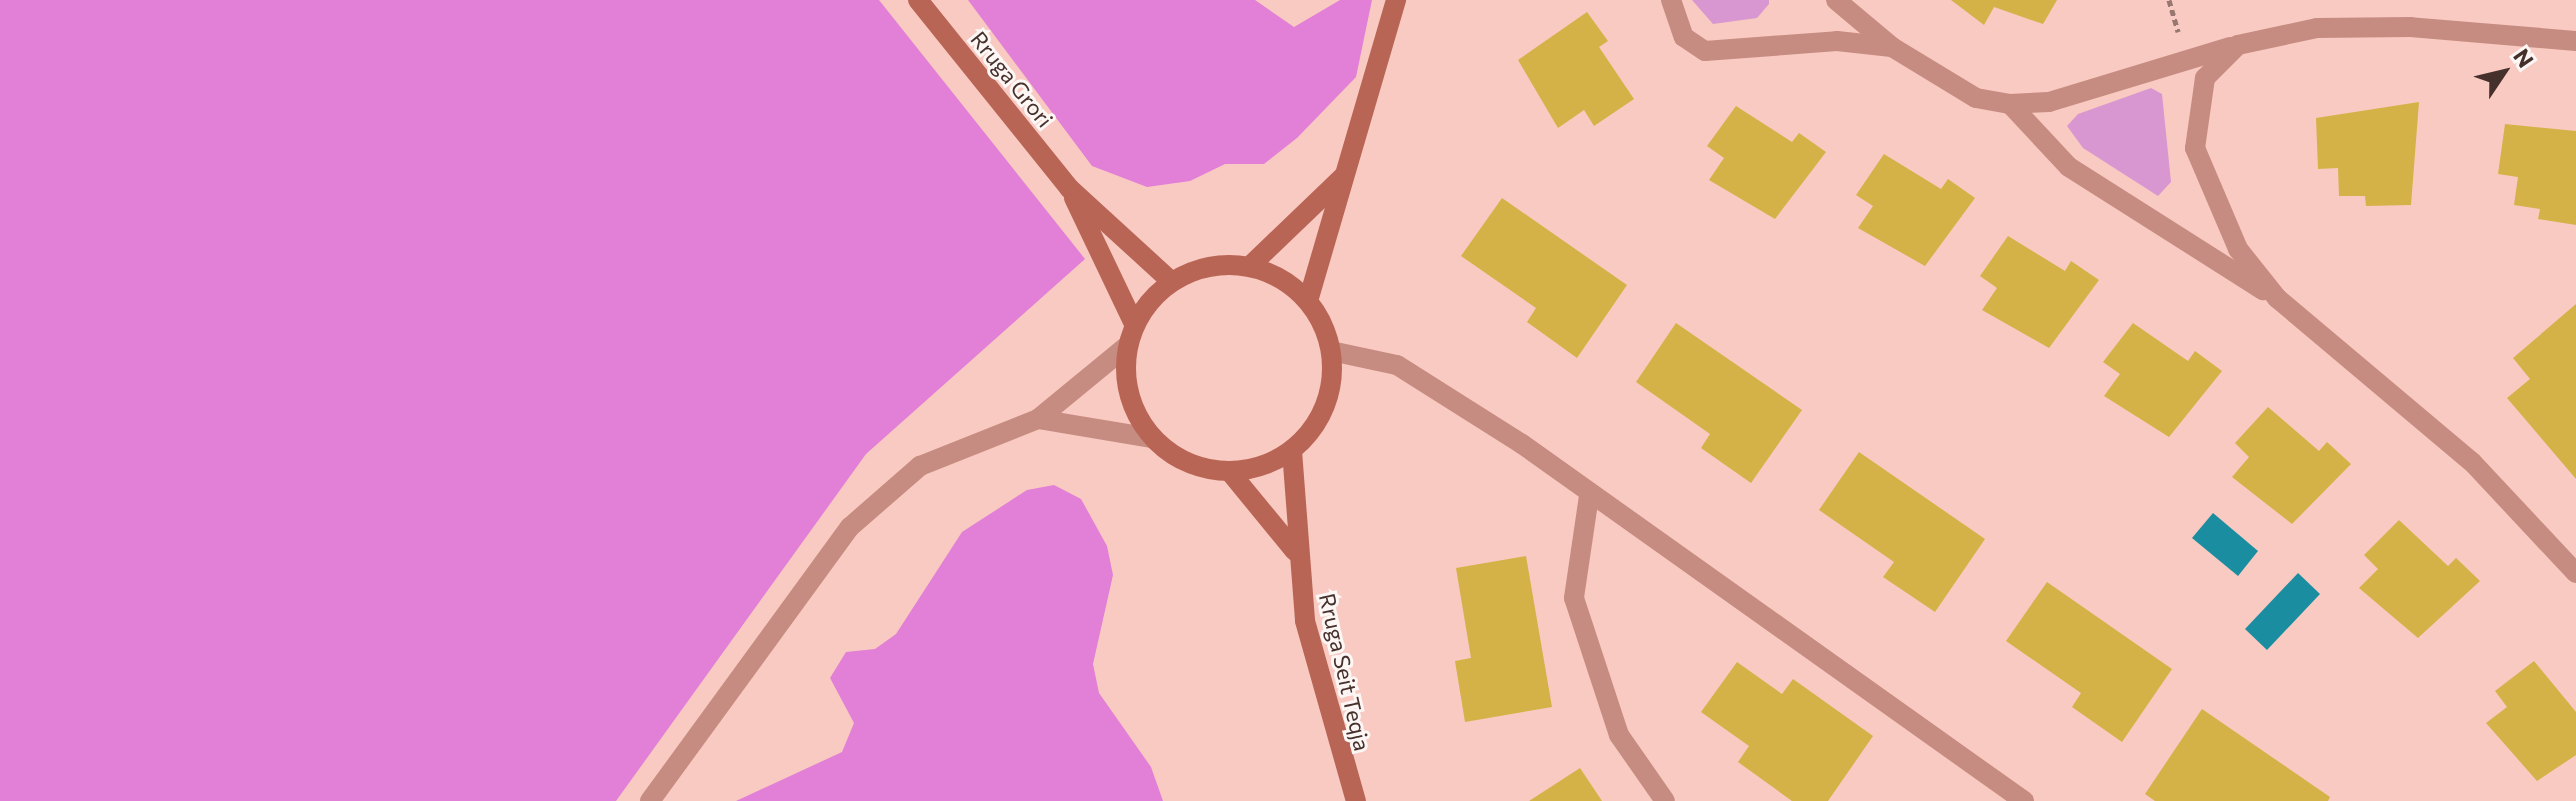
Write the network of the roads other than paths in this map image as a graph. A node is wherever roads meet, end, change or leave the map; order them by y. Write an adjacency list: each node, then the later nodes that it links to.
1 (918, 0): 10 (main road, Rruga Grori)
2 (1396, 0): 9 (main road)
3 (1671, 0): 7 (street)
4 (1836, 0): 7 (street)
5 (2576, 41): 6 (street)
6 (2238, 45): 8 (street); 13 (street)
7 (1892, 47): 8 (street)
8 (2010, 104): 13 (street)
9 (1344, 176): 11 (main road); 14 (main road)
10 (1069, 188): 12 (main road, Rruga Grori); 15 (main road, Rruga Grori)
11 (1250, 266): 12 (main road); 14 (main road)
12 (1171, 281): 15 (main road)
13 (2277, 298): 24 (street)
14 (1308, 301): 17 (main road)
15 (1134, 324): 16 (main road)
16 (1127, 346): 18 (street); 19 (main road)
17 (1331, 351): 20 (main road); 22 (street)
18 (1038, 419): 19 (street); 25 (street)
19 (1152, 438): 21 (main road)
20 (1292, 451): 21 (main road); 23 (main road, Rruga Seit Teqja)
21 (1230, 472): 23 (main road)
22 (1589, 496): 27 (street); 28 (street)
23 (1295, 551): 26 (main road, Rruga Seit Teqja)
24 (2576, 573)
25 (650, 801)
26 (1356, 801)
27 (1665, 801)
28 (2024, 801)

